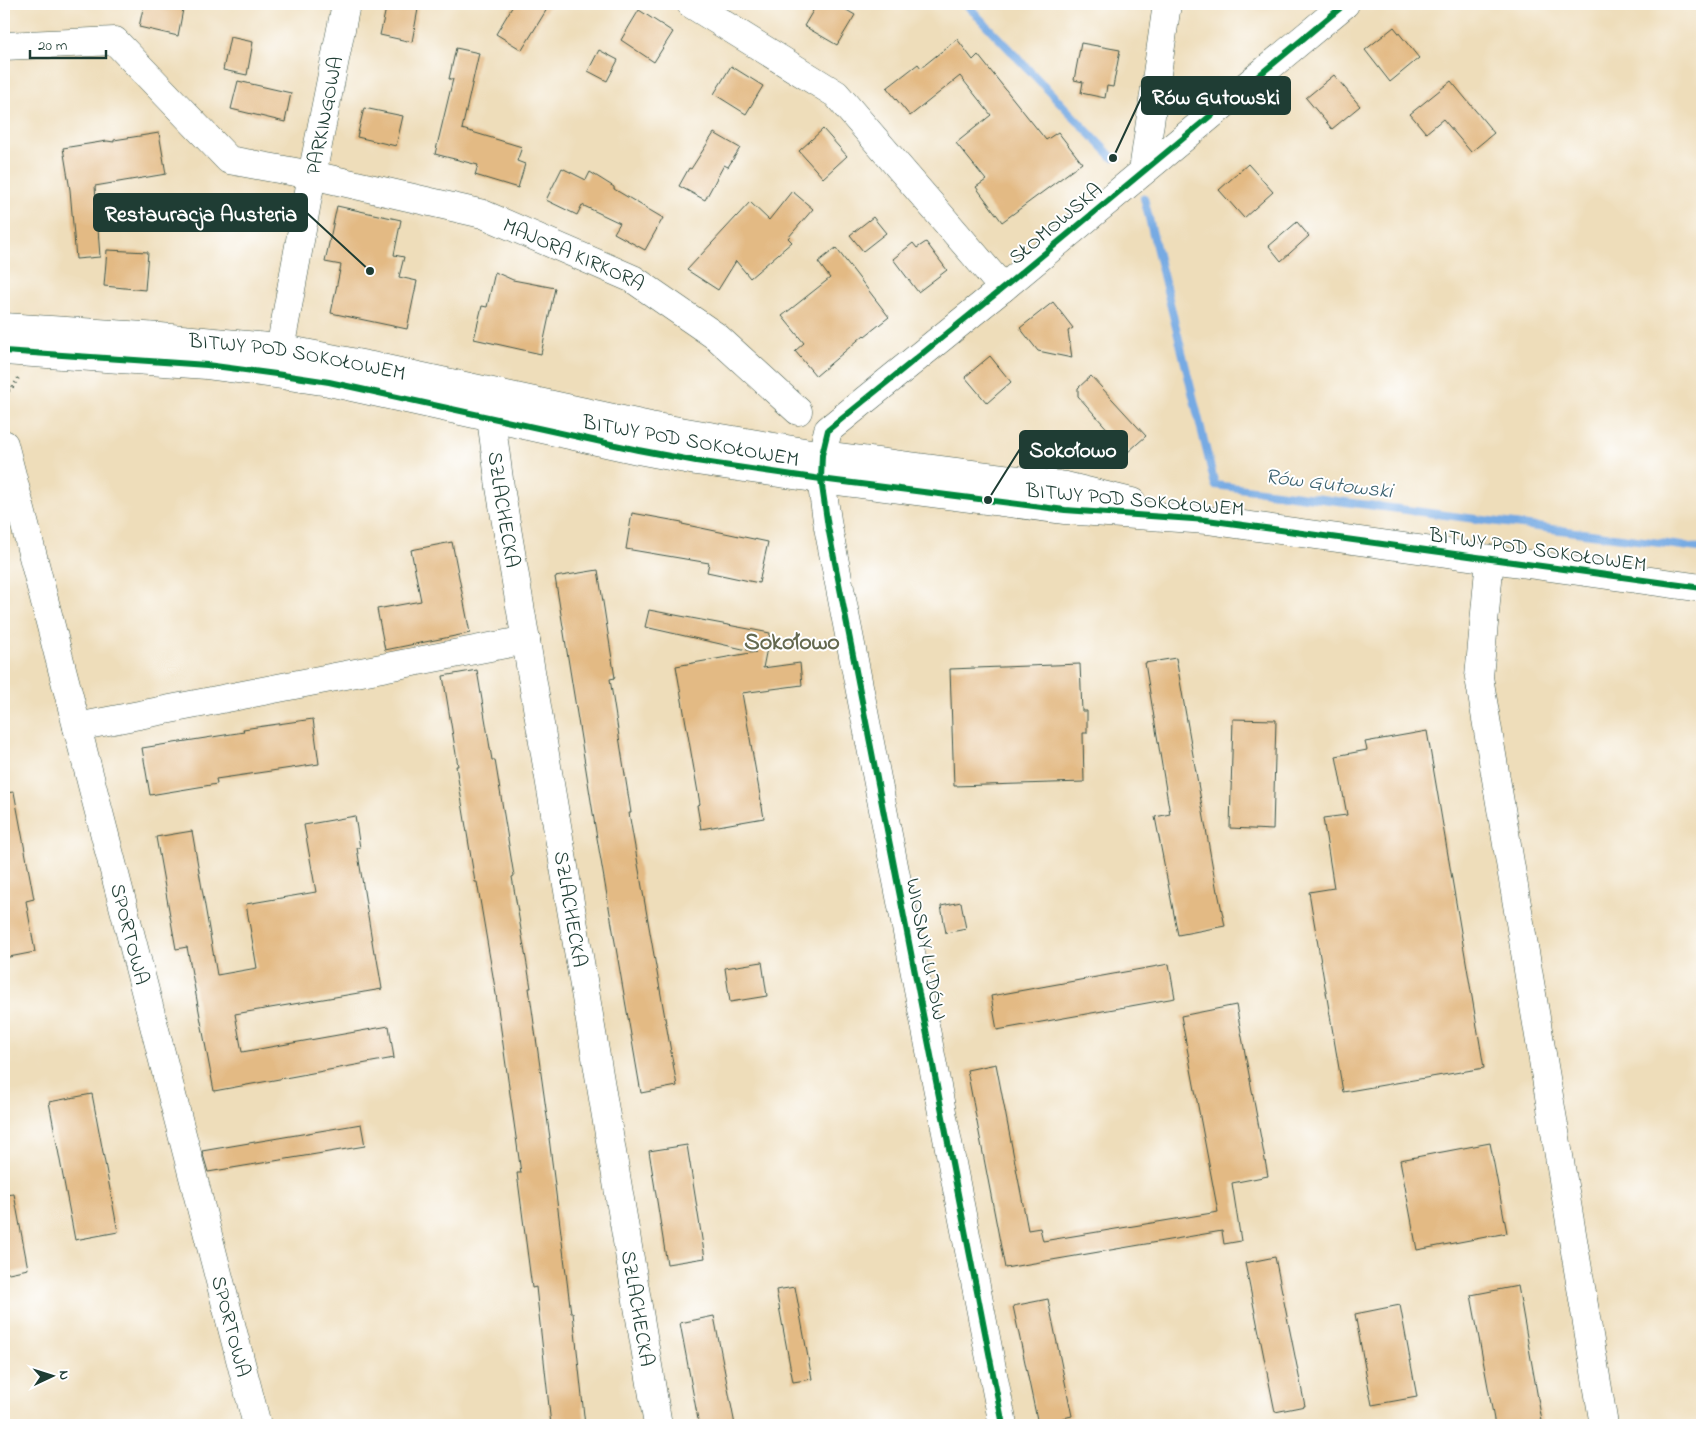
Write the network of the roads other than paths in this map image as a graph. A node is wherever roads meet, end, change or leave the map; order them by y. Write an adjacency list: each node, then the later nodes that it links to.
1 (346, 4): 7 (street, PARKINGOWA)
2 (691, 4): 8 (street)
3 (1167, 4): 6 (street)
4 (1345, 4): 6 (street, SŁOMOWSKA)
5 (4, 46): 7 (street, MAJORA KIRKORA)
6 (1143, 172): 8 (street, SŁOMOWSKA)
7 (312, 175): 11 (street, PARKINGOWA); 13 (street, MAJORA KIRKORA)
8 (1004, 288): 15 (street, SŁOMOWSKA)
9 (4, 327): 11 (street, BITWY POD SOKOŁOWEM)
10 (4, 351): 11 (street, BITWY POD SOKOŁOWEM)
11 (278, 361): 12 (street, BITWY POD SOKOŁOWEM)
12 (494, 406): 15 (street, BITWY POD SOKOŁOWEM); 18 (street, SZLACHECKA)
13 (798, 411)
14 (4, 444): 19 (street, SPORTOWA)
15 (822, 467): 16 (street, BITWY POD SOKOŁOWEM); 22 (street, WIOSNY LUDÓW)
16 (1490, 559): 17 (street, BITWY POD SOKOŁOWEM); 23 (street)
17 (1702, 588)
18 (526, 640): 19 (street); 21 (street, SZLACHECKA)
19 (77, 727): 20 (street, SPORTOWA)
20 (256, 1425)
21 (658, 1425)
22 (1003, 1425)
23 (1604, 1425)

